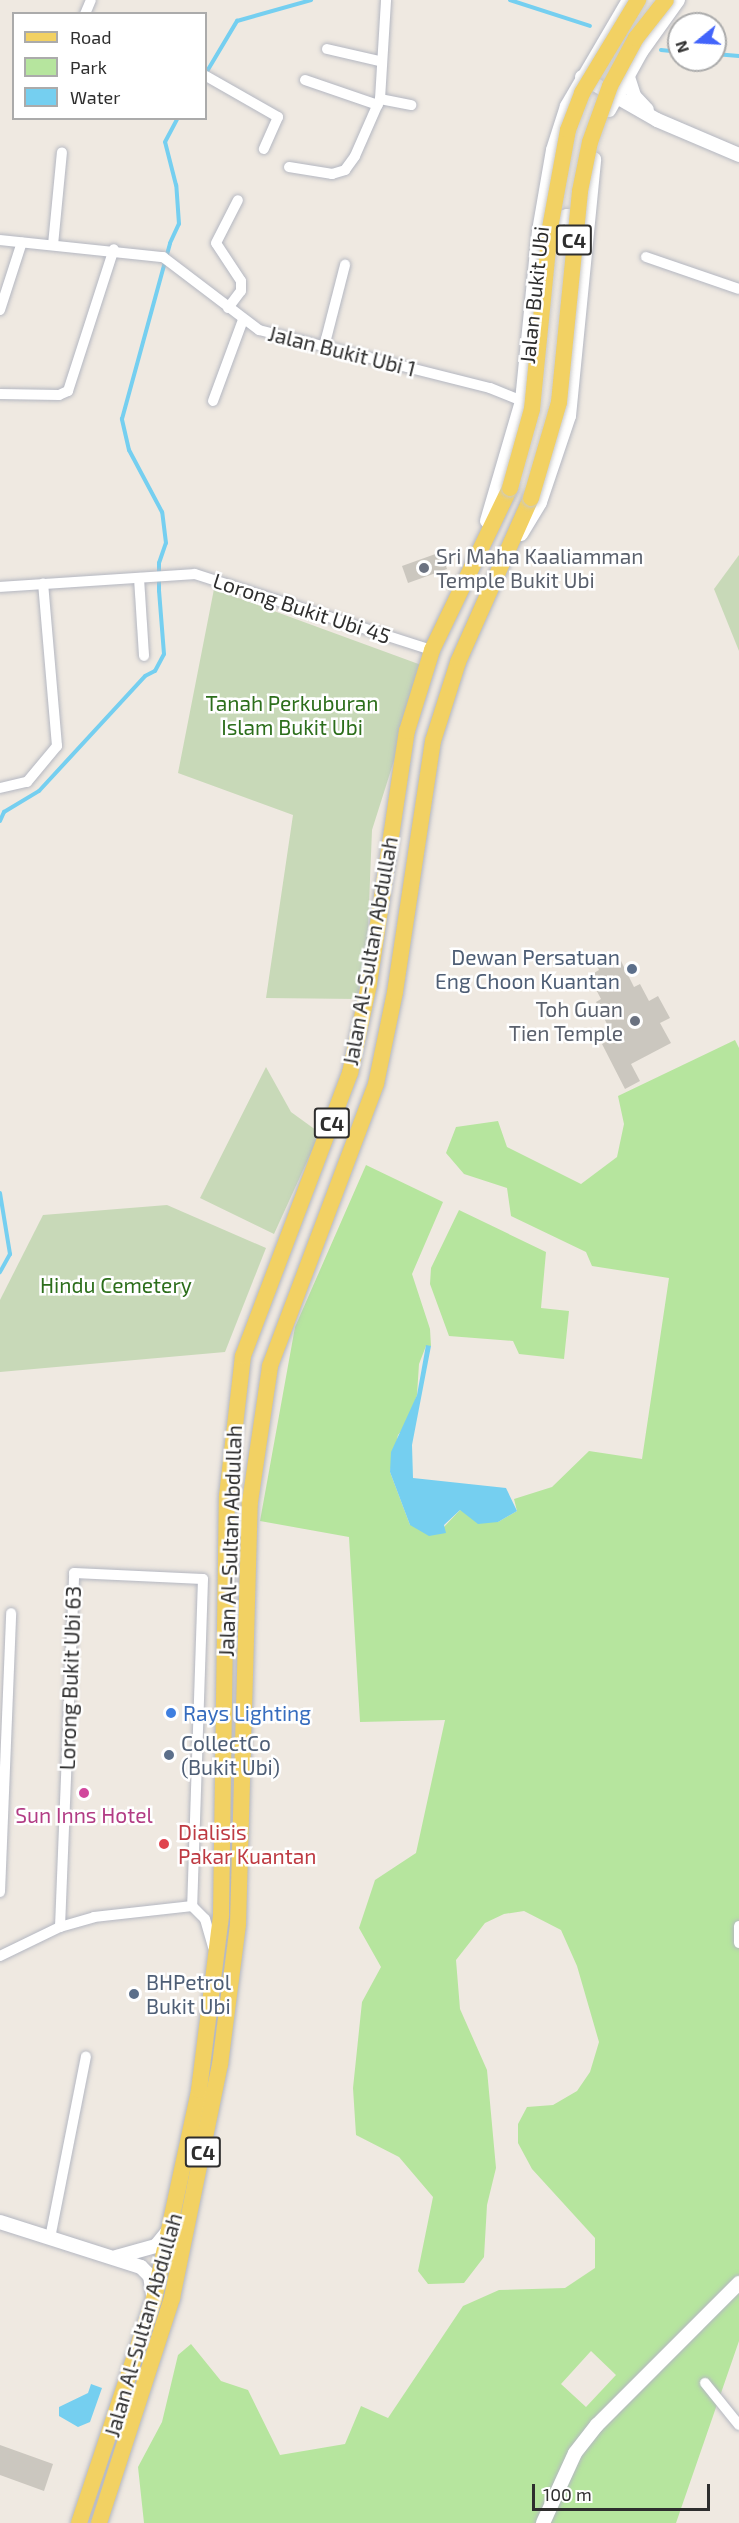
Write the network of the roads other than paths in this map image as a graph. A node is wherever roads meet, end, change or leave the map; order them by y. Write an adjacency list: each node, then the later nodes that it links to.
1 (386, 0): 8 (street)
2 (619, 0): 6 (street)
3 (629, 0): 6 (street, Jalan Bukit Ubi)
4 (638, 0): 38 (main road, Jalan Al-Sultan Abdullah / C4, bridge)
5 (674, 0): 9 (street, Jalan Bukit Ubi); 39 (main road, Jalan Al-Sultan Abdullah / C4, bridge)
6 (616, 19): 11 (street, Jalan Bukit Ubi)
7 (327, 49): 8 (street)
8 (379, 62): 14 (street)
9 (627, 74): 13 (street, Jalan Bukit Ubi); 16 (street)
10 (208, 77): 17 (street)
11 (582, 77): 13 (street); 22 (street, Jalan Bukit Ubi / C4)
12 (305, 80): 14 (street)
13 (614, 97): 16 (street); 23 (street, Jalan Bukit Ubi / C4)
14 (379, 102): 15 (street); 20 (street)
15 (411, 105)
16 (657, 120): 19 (street)
17 (264, 149)
18 (62, 152): 26 (street)
19 (739, 154)
20 (289, 167)
21 (238, 200): 31 (street)
22 (539, 231): 23 (street); 37 (street, Jalan Bukit Ubi / C4)
23 (583, 237): 39 (street, Jalan Bukit Ubi / C4)
24 (0, 240): 25 (street)
25 (22, 242): 26 (street); 32 (street)
26 (53, 245): 27 (street)
27 (114, 249): 31 (street, Jalan Bukit Ubi 1); 35 (street)
28 (646, 257): 30 (street)
29 (345, 265): 34 (street)
30 (739, 289)
31 (228, 308): 33 (street, Jalan Bukit Ubi 1)
32 (0, 310)
33 (243, 320): 34 (street, Jalan Bukit Ubi 1); 36 (street)
34 (324, 347): 37 (street, Jalan Bukit Ubi 1)
35 (0, 394)
36 (213, 401)
37 (522, 401): 38 (street, Jalan Bukit Ubi / C4)
38 (470, 565): 43 (main road, Jalan Al-Sultan Abdullah / C4)
39 (493, 575): 64 (main road, Jalan Al-Sultan Abdullah / C4)
40 (142, 578): 41 (street); 43 (street, Lorong Bukit Ubi 45); 44 (street)
41 (43, 584): 42 (street); 45 (street)
42 (0, 587)
43 (432, 650): 54 (main road, Jalan Al-Sultan Abdullah / C4)
44 (144, 656)
45 (4, 787)
46 (11, 1613): 47 (street)
47 (2, 1830): 48 (street)
48 (0, 1892)
49 (192, 1906): 51 (street); 51 (street, Lorong Bukit Ubi 63); 54 (street)
50 (739, 1926): 52 (street)
51 (60, 1927): 53 (street)
52 (739, 1942)
53 (0, 1956)
54 (215, 1964): 57 (main road, Jalan Al-Sultan Abdullah / C4)
55 (86, 2057): 58 (street)
56 (0, 2222): 58 (street)
57 (173, 2222): 59 (street); 61 (main road, Jalan Al-Sultan Abdullah / C4)
58 (50, 2238): 59 (street)
59 (114, 2258): 61 (street)
60 (739, 2283): 67 (street)
61 (154, 2299): 64 (main road, Jalan Al-Sultan Abdullah / C4)
62 (705, 2383): 63 (street)
63 (739, 2425)
64 (104, 2486): 65 (main road); 66 (main road)
65 (81, 2523)
66 (101, 2523)
67 (543, 2523)

